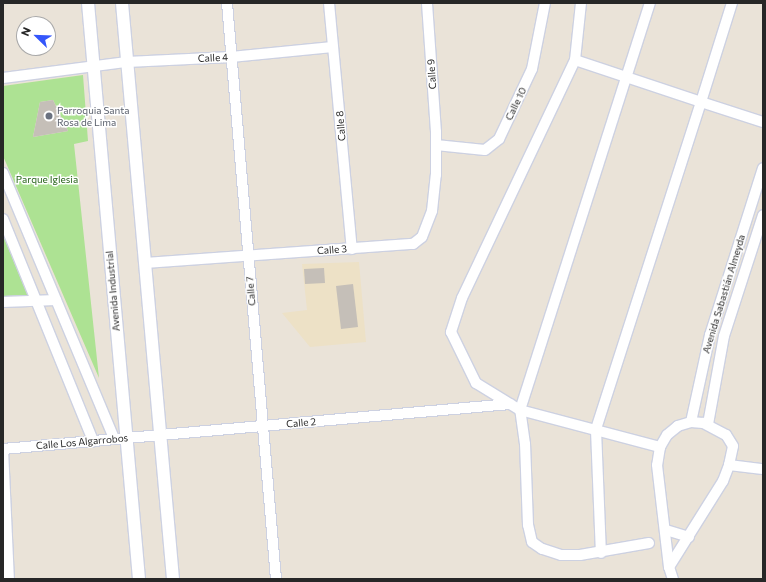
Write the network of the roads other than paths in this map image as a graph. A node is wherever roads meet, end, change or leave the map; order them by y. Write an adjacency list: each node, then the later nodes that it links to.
1 (88, 3): 14 (street, Avenida Industrial)
2 (122, 3): 13 (street)
3 (226, 3): 11 (street, Calle 7)
4 (329, 3): 10 (street, Calle 8)
5 (427, 3): 19 (street, Calle 9)
6 (546, 3): 19 (street, Calle 10)
7 (581, 3): 12 (street)
8 (650, 3): 15 (street)
9 (732, 3): 17 (street)
10 (334, 47): 11 (street, Calle 4); 24 (street, Calle 8)
11 (231, 57): 13 (street, Calle 4); 25 (street, Calle 7)
12 (575, 60): 15 (street); 30 (street)
13 (127, 62): 14 (street, Calle 4); 26 (street)
14 (93, 66): 16 (street, Calle 4); 37 (street, Avenida Industrial)
15 (626, 77): 17 (street); 31 (street)
16 (3, 78)
17 (701, 102): 18 (street); 35 (street)
18 (763, 122)
19 (436, 145): 24 (street, Calle 3)
20 (763, 168): 32 (street, Avenida Sabastián Almeyda)
21 (3, 173): 27 (street)
22 (763, 215): 33 (street, Avenida Sabastián Almeyda)
23 (3, 219): 28 (street)
24 (352, 248): 25 (street, Calle 3)
25 (248, 256): 26 (street, Calle 3); 34 (street, Calle 7)
26 (145, 263): 36 (street)
27 (56, 300): 28 (street); 38 (street)
28 (36, 301): 29 (street); 39 (street)
29 (3, 302)
30 (510, 404): 31 (street); 34 (street, Calle 2)
31 (520, 410): 35 (street); 47 (street)
32 (691, 422): 33 (street); 40 (street)
33 (708, 424): 42 (street)
34 (263, 426): 36 (street, Calle 2); 53 (street, Calle 7)
35 (596, 430): 40 (street); 47 (street)
36 (160, 435): 37 (street, Calle Los Algarrobos); 52 (street)
37 (126, 438): 38 (street, Calle Los Algarrobos); 51 (street, Avenida Industrial)
38 (114, 439): 39 (street, Calle Los Algarrobos)
39 (93, 441): 41 (street, Calle Los Algarrobos)
40 (660, 447): 44 (street)
41 (3, 449): 48 (street)
42 (729, 465): 43 (street); 45 (street)
43 (763, 469)
44 (666, 530): 45 (street); 49 (street)
45 (689, 537): 49 (street)
46 (649, 543): 47 (street)
47 (601, 553)
48 (6, 556): 50 (street)
49 (669, 567): 54 (street)
50 (9, 579)
51 (139, 579)
52 (173, 579)
53 (276, 579)
54 (673, 579)

